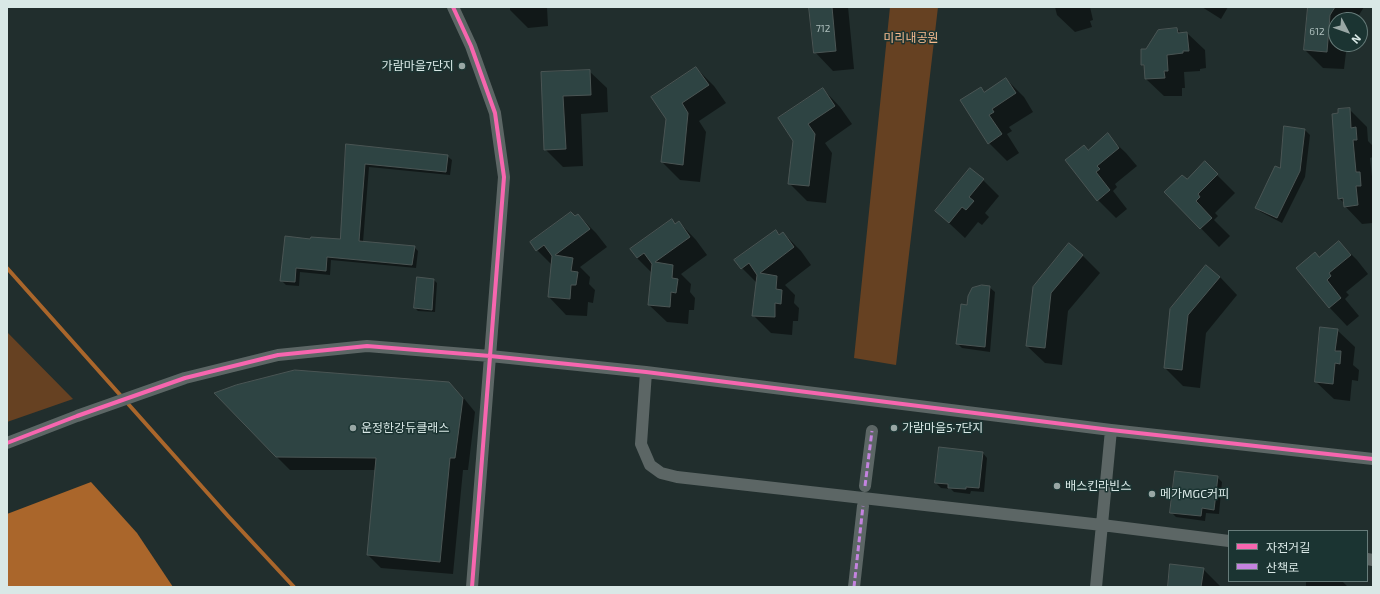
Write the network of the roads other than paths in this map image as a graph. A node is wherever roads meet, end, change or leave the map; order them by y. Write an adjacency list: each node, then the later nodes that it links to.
1 (454, 7): 2 (street)
2 (490, 356): 3 (street); 6 (street); 12 (street)
3 (646, 372): 4 (street); 10 (street)
4 (1111, 430): 7 (street); 10 (street)
5 (872, 431): 8 (street)
6 (7, 443)
7 (1373, 459)
8 (865, 486)
9 (863, 506): 13 (street)
10 (1102, 525): 11 (street); 14 (street)
11 (1228, 541)
12 (472, 587)
13 (854, 587)
14 (1096, 587)

